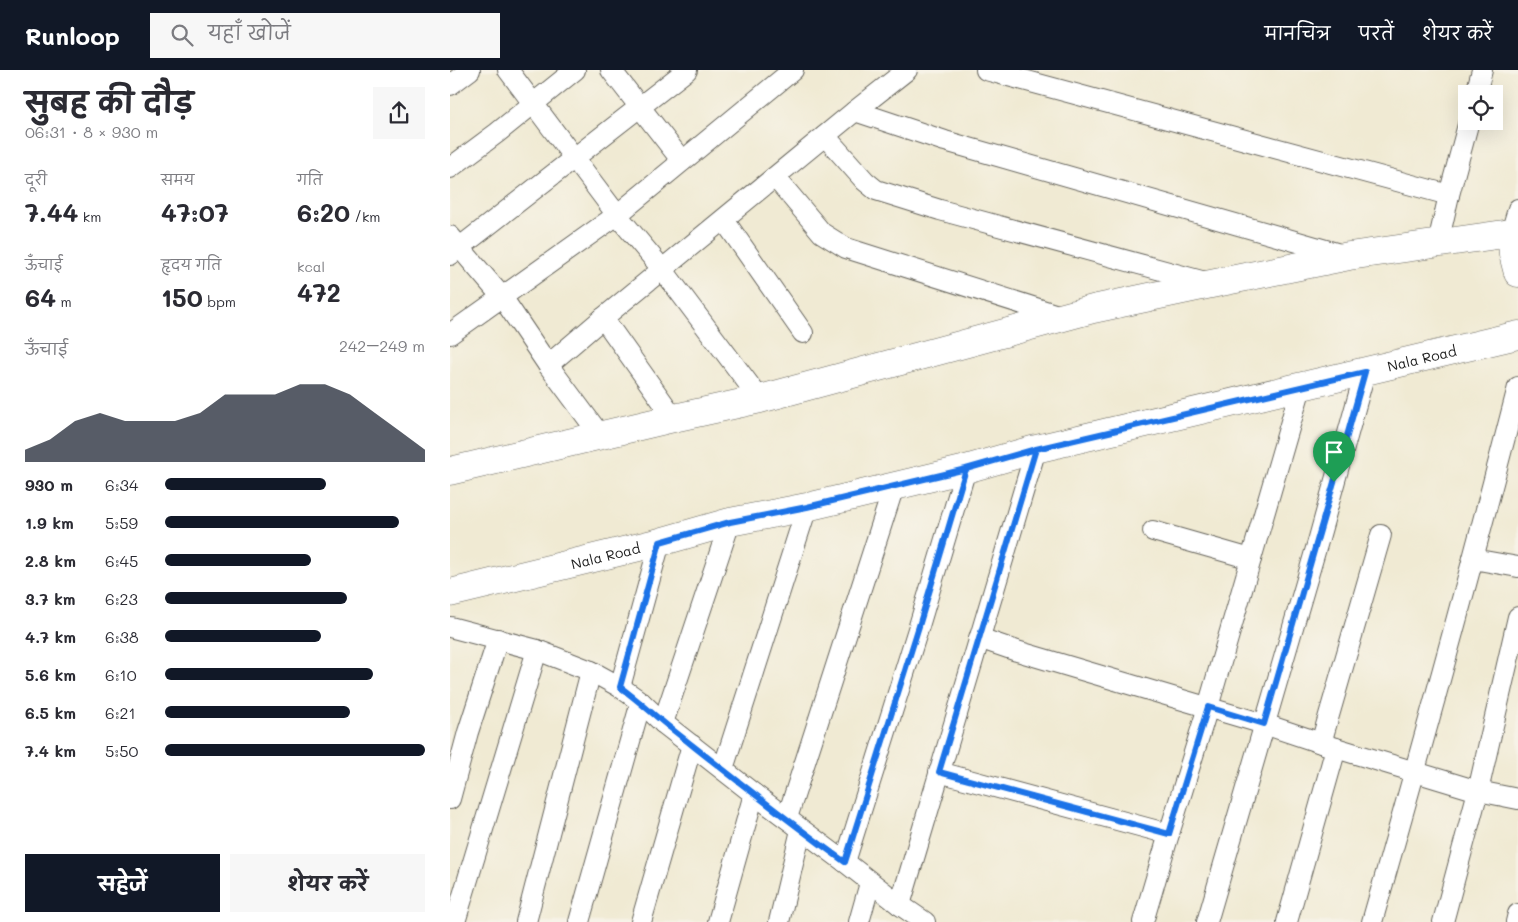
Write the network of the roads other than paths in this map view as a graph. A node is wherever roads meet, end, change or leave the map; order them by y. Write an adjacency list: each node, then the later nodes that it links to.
1 (470, 70): 10 (street)
2 (508, 70): 12 (street)
3 (575, 70): 12 (street)
4 (610, 70): 13 (street)
5 (687, 70): 13 (street)
6 (793, 70): 18 (street)
7 (907, 70): 14 (street)
8 (986, 70): 21 (street)
9 (1482, 70): 11 (street)
10 (450, 85)
11 (1478, 85)
12 (533, 104): 17 (street); 19 (street)
13 (640, 108): 17 (street); 18 (street)
14 (855, 111): 16 (street); 27 (street)
15 (1467, 130): 21 (street)
16 (825, 136): 20 (street); 29 (street)
17 (574, 158): 22 (street); 26 (street)
18 (682, 161): 22 (street)
19 (450, 168)
20 (775, 177): 23 (street); 31 (street)
21 (1449, 195): 25 (street)
22 (617, 215): 28 (street); 30 (street)
23 (724, 220): 28 (street); 33 (street)
24 (1516, 240): 25 (street)
25 (1438, 243): 27 (street)
26 (453, 246): 30 (street)
27 (1349, 256): 29 (street)
28 (663, 270): 32 (street); 40 (street)
29 (1211, 284): 31 (street)
30 (502, 297): 34 (street); 36 (street)
31 (1064, 317): 40 (street)
32 (603, 318): 36 (street); 41 (street)
33 (803, 333)
34 (450, 334)
35 (1518, 335): 37 (street, Nala Road)
36 (548, 365): 42 (street)
37 (1365, 372): 38 (street, Nala Road); 66 (street)
38 (1301, 387): 43 (street, Nala Road); 52 (street)
39 (1518, 387): 53 (street)
40 (760, 399): 41 (street)
41 (674, 418): 42 (street)
42 (600, 436): 45 (street)
43 (1036, 449): 44 (street, Nala Road); 58 (street)
44 (966, 469): 46 (street, Nala Road); 78 (street)
45 (450, 471)
46 (894, 486): 47 (street, Nala Road); 76 (street)
47 (807, 507): 48 (street, Nala Road); 69 (street)
48 (730, 522): 51 (street, Nala Road); 65 (street)
49 (1153, 530): 52 (street)
50 (1381, 535): 68 (street)
51 (660, 542): 55 (street, Nala Road); 62 (street)
52 (1251, 559): 64 (street)
53 (1473, 559): 54 (street); 70 (street)
54 (1518, 567)
55 (450, 592)
56 (1518, 618): 72 (street)
57 (450, 627): 59 (street)
58 (980, 638): 64 (street); 71 (street)
59 (498, 639): 60 (street); 75 (street)
60 (537, 650): 61 (street); 81 (street)
61 (591, 671): 62 (street); 84 (street)
62 (620, 687): 63 (street)
63 (641, 702): 65 (street); 85 (street)
64 (1208, 707): 66 (street); 77 (street)
65 (663, 722): 67 (street)
66 (1264, 724): 68 (street); 91 (street)
67 (692, 745): 69 (street); 86 (street)
68 (1329, 746): 70 (street); 92 (street)
69 (724, 769): 73 (street)
70 (1416, 771): 72 (street); 93 (street)
71 (939, 772): 77 (street); 80 (street)
72 (1478, 791): 74 (street); 94 (street)
73 (754, 794): 76 (street); 87 (street)
74 (1518, 799)
75 (450, 800)
76 (794, 824): 78 (street); 88 (street)
77 (1169, 834): 90 (street)
78 (845, 862): 79 (street)
79 (870, 883): 80 (street); 89 (street)
80 (900, 905): 83 (street)
81 (455, 912)
82 (1518, 914): 95 (street)
83 (921, 921)
84 (526, 922)
85 (578, 922)
86 (641, 922)
87 (718, 922)
88 (779, 922)
89 (859, 922)
90 (1143, 922)
91 (1207, 922)
92 (1287, 922)
93 (1372, 922)
94 (1444, 922)
95 (1516, 922)

